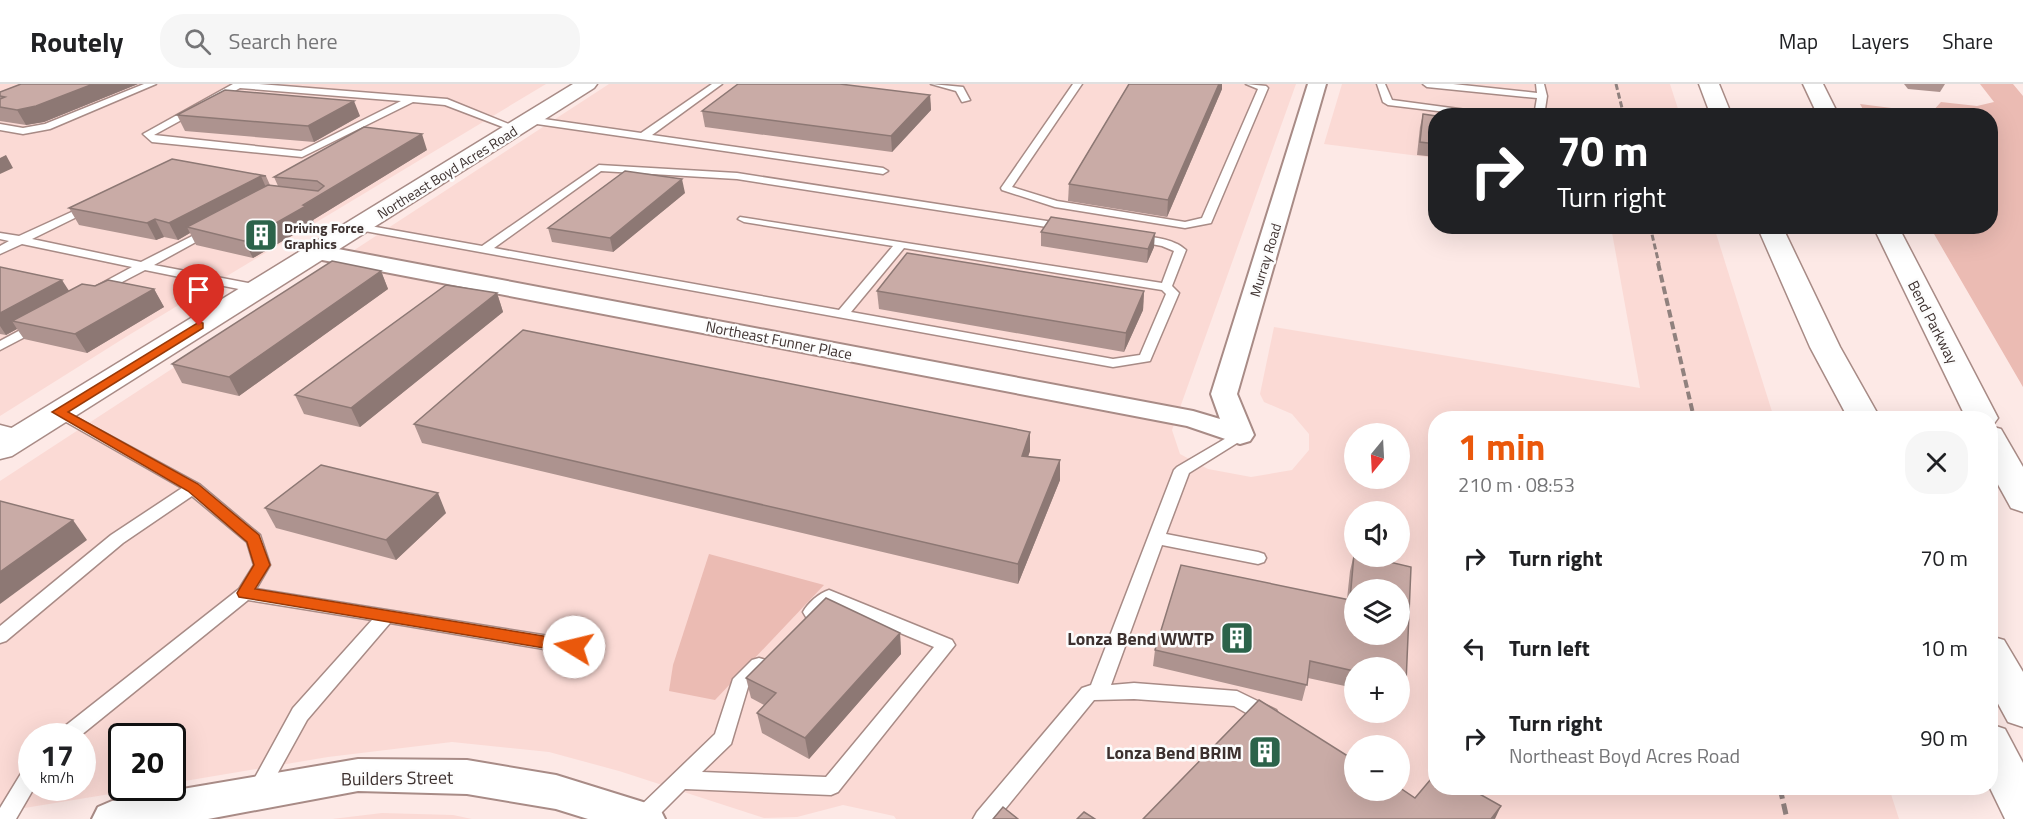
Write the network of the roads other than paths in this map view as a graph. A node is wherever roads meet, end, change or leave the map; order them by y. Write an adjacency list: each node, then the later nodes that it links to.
1 (152, 84): 24 (lane)
2 (238, 84): 17 (lane); 17 (lane)
3 (587, 84): 23 (main road, Northeast Boyd Acres Road)
4 (718, 84): 25 (lane)
5 (934, 84): 18 (lane)
6 (1078, 84): 7 (lane)
7 (1250, 84)
8 (1317, 84): 52 (street, Murray Road)
9 (1381, 84): 19 (lane)
10 (1427, 84): 14 (lane)
11 (1540, 84): 16 (lane)
12 (1709, 84): 21 (main road)
13 (1813, 84): 22 (main road)
14 (1445, 85): 15 (lane)
15 (1496, 88): 16 (lane)
16 (1542, 96): 20 (lane)
17 (412, 99): 23 (lane)
18 (965, 100)
19 (1439, 108)
20 (1540, 108)
21 (1719, 108)
22 (1825, 108)
23 (523, 124): 25 (lane); 30 (main road, Northeast Boyd Acres Road)
24 (0, 127)
25 (645, 135): 26 (lane)
26 (883, 171)
27 (95, 204): 36 (lane)
28 (744, 219): 37 (lane)
29 (223, 223): 41 (lane)
30 (359, 227): 39 (lane); 40 (main road, Northeast Boyd Acres Road)
31 (1073, 228): 39 (lane)
32 (1773, 234): 48 (main road)
33 (1889, 234): 49 (main road, Bend Parkway)
34 (0, 236): 36 (lane)
35 (1119, 236): 42 (lane)
36 (21, 240): 38 (lane); 41 (lane)
37 (901, 244): 42 (lane); 45 (lane)
38 (0, 250)
39 (484, 250): 45 (lane)
40 (316, 252): 43 (main road, Northeast Boyd Acres Road); 52 (street, Northeast Funner Place)
41 (143, 266): 43 (lane); 44 (lane)
42 (1166, 287): 45 (lane)
43 (259, 289): 50 (main road, Northeast Boyd Acres Road)
44 (92, 295)
45 (842, 314)
46 (51, 317): 47 (lane)
47 (0, 346)
48 (1860, 411)
49 (1978, 411)
50 (59, 412): 51 (main road, Northeast Boyd Acres Road); 55 (lane)
51 (11, 433): 53 (main road, Northeast Boyd Acres Road)
52 (1240, 435): 57 (lane)
53 (0, 449)
54 (1998, 452): 56 (main road)
55 (193, 488): 59 (lane); 62 (lane)
56 (2023, 500)
57 (1157, 538): 58 (lane); 66 (lane)
58 (1257, 558)
59 (245, 593): 60 (lane); 68 (lane)
60 (386, 616): 63 (lane); 72 (lane)
61 (796, 628): 71 (lane)
62 (0, 636)
63 (574, 647)
64 (772, 652): 71 (lane)
65 (1998, 665): 67 (main road)
66 (1098, 693): 69 (lane); 78 (lane)
67 (2023, 710)
68 (83, 723)
69 (1286, 726)
70 (1998, 758): 74 (main road)
71 (681, 780): 77 (lane)
72 (257, 792): 76 (street, Builders Street); 77 (street, Builders Street)
73 (18, 797): 75 (lane)
74 (2023, 808)
75 (5, 819)
76 (112, 819)
77 (643, 819)
78 (984, 819)

